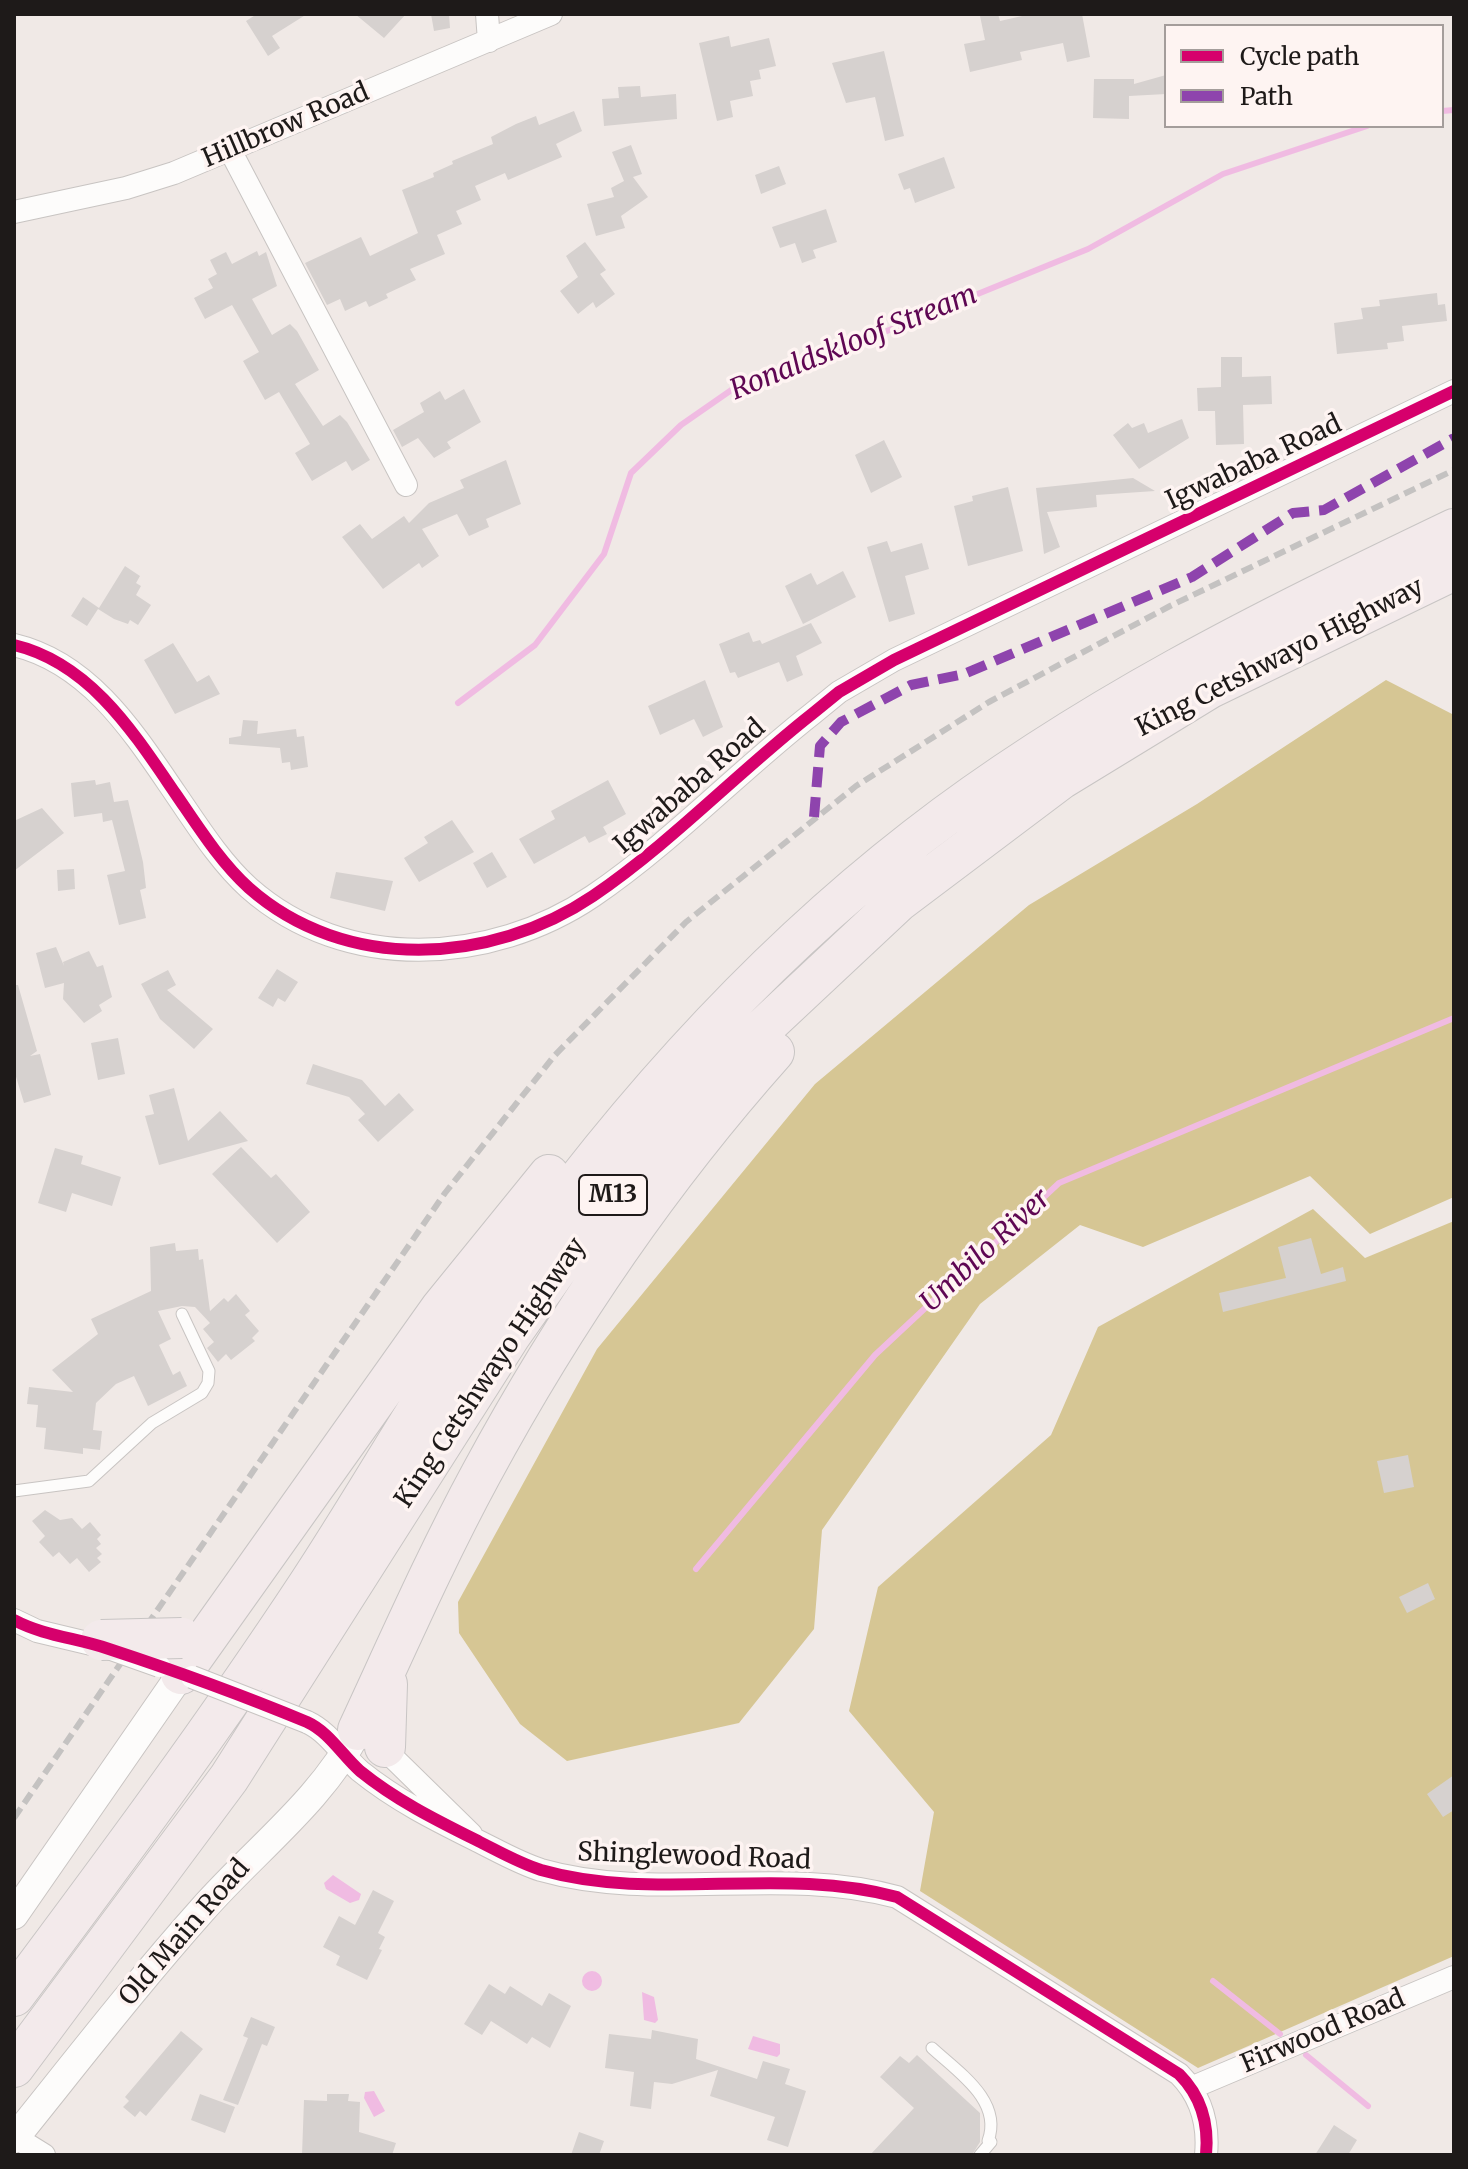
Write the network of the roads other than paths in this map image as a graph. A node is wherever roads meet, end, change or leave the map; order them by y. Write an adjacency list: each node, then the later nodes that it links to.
1 (487, 14): 3 (street)
2 (551, 14): 3 (street, Hillbrow Road)
3 (489, 41): 4 (street, Hillbrow Road)
4 (230, 150): 5 (street, Hillbrow Road); 7 (street)
5 (14, 212)
6 (1454, 391): 10 (street, Igwababa Road)
7 (406, 485)
8 (1454, 529): 11 (highway, King Cetshwayo Highway / M13)
9 (1454, 570): 12 (highway, King Cetshwayo Highway / M13)
10 (14, 645)
11 (912, 841): 17 (highway); 22 (highway, King Cetshwayo Highway / M13)
12 (968, 846): 18 (highway); 24 (highway, King Cetshwayo Highway / M13)
13 (182, 1314): 14 (lane)
14 (14, 1491)
15 (14, 1620): 16 (street)
16 (94, 1643): 17 (highway, bridge)
17 (193, 1653): 18 (street, bridge); 20 (street)
18 (363, 1745): 19 (street, Shinglewood Road); 19 (street, Shinglewood Road); 26 (street, Old Main Road)
19 (478, 1841): 25 (street, Shinglewood Road)
20 (14, 1915)
21 (1454, 1977): 25 (street, Firwood Road)
22 (16, 1991)
23 (932, 2048): 28 (lane)
24 (14, 2067)
25 (1191, 2088): 29 (street)
26 (15, 2138): 27 (street)
27 (44, 2155)
28 (980, 2155)
29 (1206, 2155)

